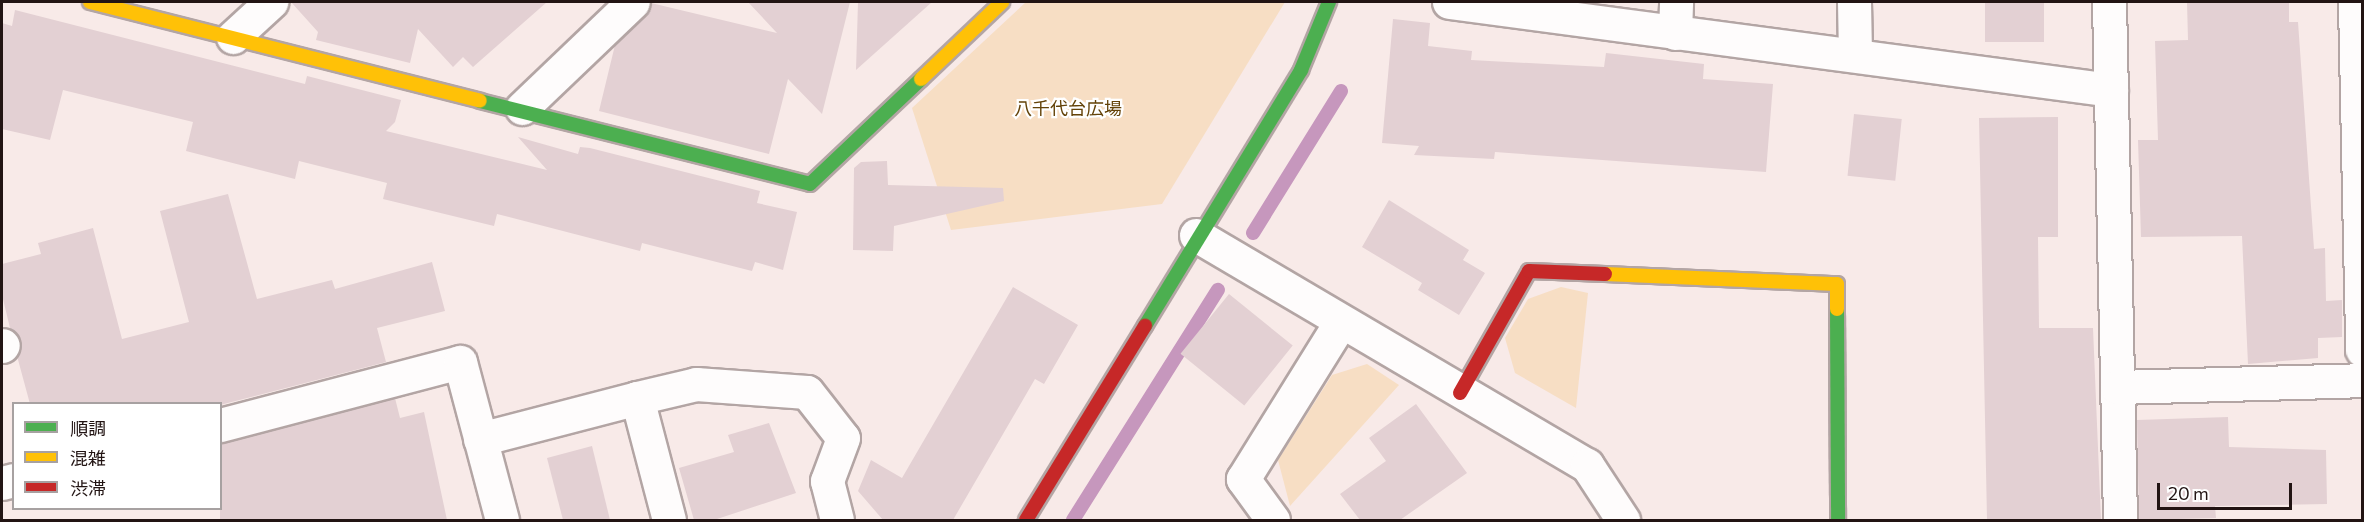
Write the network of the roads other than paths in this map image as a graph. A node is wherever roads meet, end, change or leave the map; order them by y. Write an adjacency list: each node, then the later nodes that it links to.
1 (90, 2): 11 (street)
2 (271, 2): 11 (street)
3 (633, 2): 14 (street)
4 (1002, 2): 14 (street)
5 (1329, 2): 15 (street)
6 (1449, 2): 10 (street)
7 (1854, 2): 12 (street)
8 (2109, 2): 13 (street)
9 (2355, 2): 17 (street)
10 (1676, 17): 12 (street)
11 (233, 37): 14 (street)
12 (1856, 55): 13 (street)
13 (2111, 90): 19 (street)
14 (522, 108)
15 (1196, 236): 16 (street); 27 (street)
16 (1340, 323): 20 (street); 28 (street)
17 (2362, 350)
18 (2362, 380): 19 (street)
19 (2117, 387): 31 (street)
20 (1460, 393): 29 (street); 30 (street)
21 (637, 398): 23 (street); 25 (street); 26 (street)
22 (222, 424): 23 (street)
23 (480, 439): 24 (street)
24 (502, 520)
25 (669, 520)
26 (837, 520)
27 (1026, 520)
28 (1273, 520)
29 (1623, 520)
30 (1838, 520)
31 (2120, 520)

